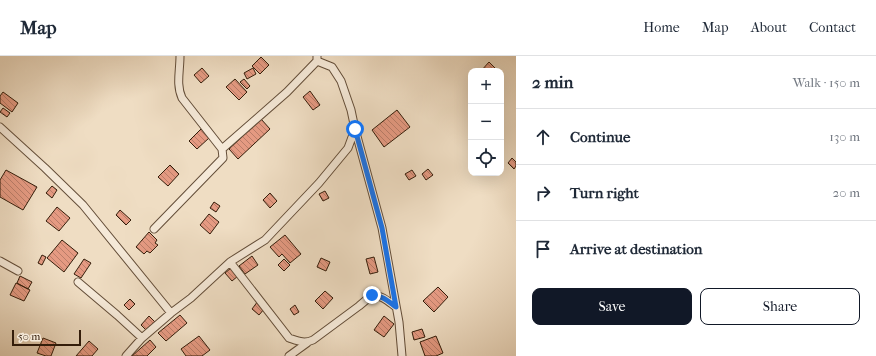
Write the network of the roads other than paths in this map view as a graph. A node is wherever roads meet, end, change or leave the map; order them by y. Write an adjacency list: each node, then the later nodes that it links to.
1 (180, 56): 5 (street)
2 (317, 58): 4 (street); 5 (street)
3 (0, 127): 12 (street)
4 (355, 129): 8 (street); 11 (street)
5 (222, 149): 6 (street)
6 (154, 229)
7 (0, 261): 9 (street)
8 (230, 262): 12 (street); 14 (street)
9 (18, 271)
10 (78, 282): 13 (street)
11 (396, 307): 14 (street); 15 (street)
12 (171, 313): 13 (street)
13 (142, 338): 16 (street)
14 (307, 343): 17 (street)
15 (400, 354)
16 (126, 356)
17 (289, 356)

